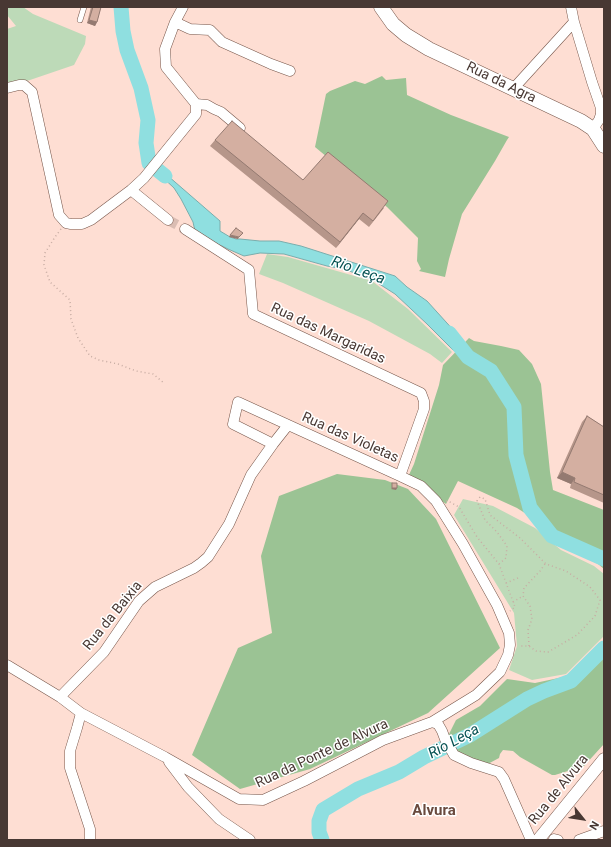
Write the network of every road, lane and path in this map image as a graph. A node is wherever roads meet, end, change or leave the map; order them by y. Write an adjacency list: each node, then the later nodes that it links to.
1 (84, 7): 5 (lane)
2 (183, 7): 6 (street)
3 (381, 7): 10 (main road, Rua da Agra)
4 (571, 7): 7 (street)
5 (80, 20)
6 (175, 22): 8 (street); 11 (street)
7 (574, 22): 10 (street); 13 (street)
8 (290, 71)
9 (7, 88): 17 (street)
10 (514, 89): 13 (main road, Rua da Agra)
11 (196, 104): 12 (street); 15 (street)
12 (240, 128)
13 (593, 129): 14 (main road, Rua da Agra)
14 (604, 146)
15 (131, 190): 16 (street); 17 (street)
16 (168, 220)
17 (66, 223): 19 (path)
18 (185, 229): 22 (street, Rua das Margaridas)
19 (164, 383)
20 (288, 425): 21 (street, Rua da Baixia); 21 (street, Rua das Violetas); 22 (street, Rua das Violetas)
21 (273, 444): 34 (street, Rua da Baixia)
22 (400, 476): 23 (street, Rua das Violetas)
23 (436, 501): 24 (path); 30 (street, Rua das Violetas)
24 (499, 564): 25 (path); 27 (path)
25 (546, 564): 28 (path); 32 (path)
26 (518, 578): 27 (path)
27 (506, 583): 29 (path)
28 (523, 596): 29 (path); 32 (path)
29 (513, 602): 30 (path)
30 (503, 618): 31 (street, Rua das Violetas)
31 (510, 645): 32 (path); 36 (street, Rua da Ponte de Alvura)
32 (528, 646)
33 (7, 665): 34 (street, Rua da Ponte de Alvura)
34 (60, 697): 35 (street, Rua da Ponte de Alvura)
35 (81, 713): 37 (street, Rua da Ponte de Alvura); 40 (street)
36 (432, 722): 37 (street, Rua da Ponte de Alvura); 42 (street)
37 (165, 757): 41 (street)
38 (604, 759): 43 (street, Rua de Alvura)
39 (604, 831): 44 (street)
40 (90, 840)
41 (250, 840)
42 (531, 840)
43 (538, 840)
44 (579, 840)

